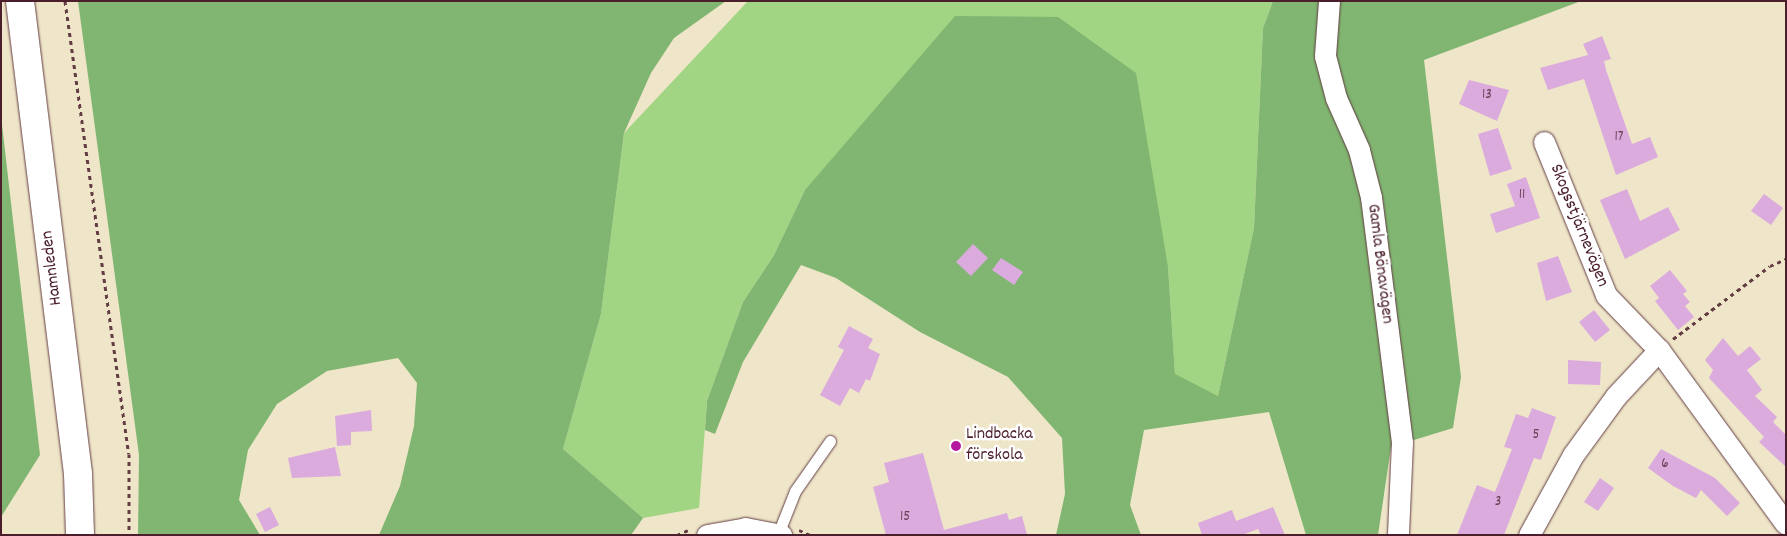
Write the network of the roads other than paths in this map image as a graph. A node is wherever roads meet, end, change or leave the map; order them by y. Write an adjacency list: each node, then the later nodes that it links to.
1 (20, 1): 8 (main road, Hamnleden)
2 (1329, 1): 10 (street, Gamla Bönavägen)
3 (1544, 142): 4 (street, Skogsstjärnevägen)
4 (1659, 350): 6 (street, Skogsstjärnevägen); 11 (street)
5 (830, 441): 7 (lane)
6 (1786, 524)
7 (780, 534): 9 (street)
8 (80, 535)
9 (707, 535)
10 (1398, 535)
11 (1530, 535)

